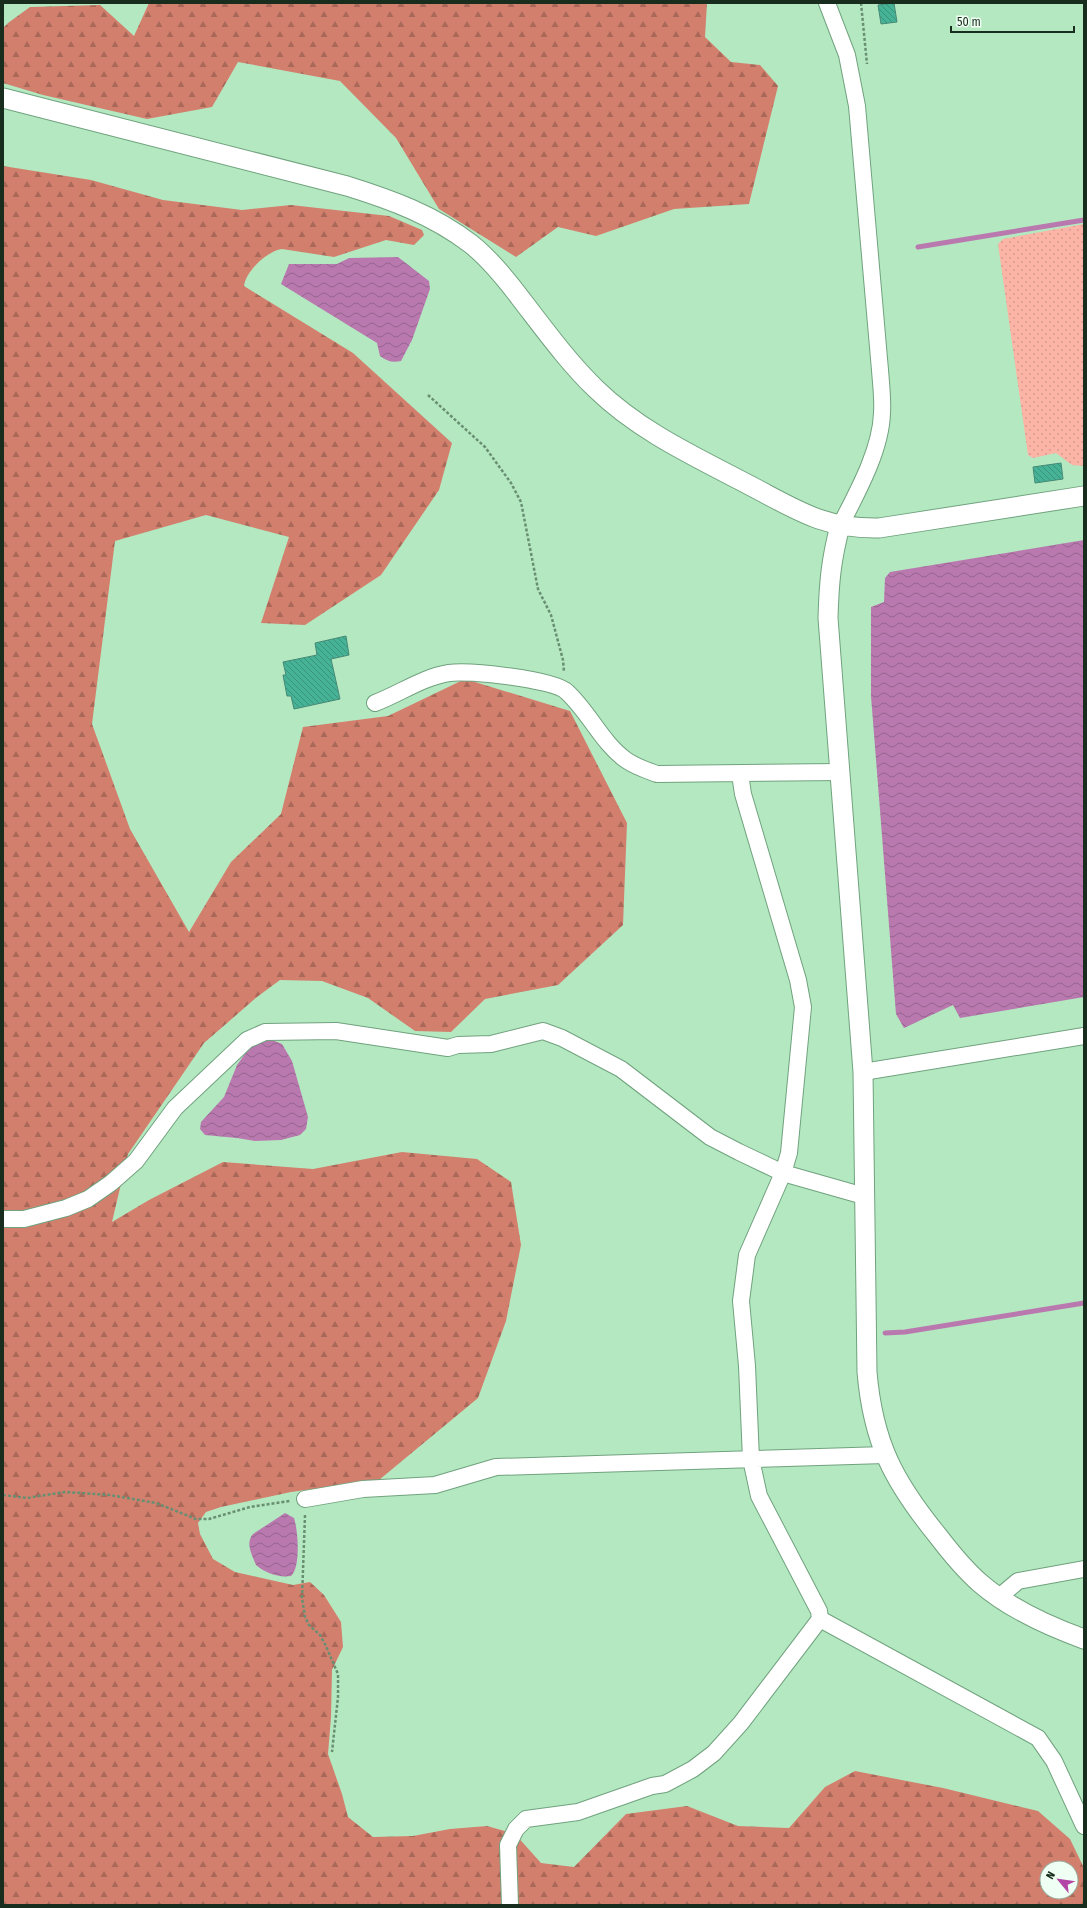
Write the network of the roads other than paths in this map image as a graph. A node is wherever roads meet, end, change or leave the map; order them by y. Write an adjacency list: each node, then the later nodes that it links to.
1 (827, 3): 4 (street)
2 (3, 98): 4 (street)
3 (1084, 496): 4 (street)
4 (840, 526): 6 (street)
5 (375, 703): 7 (street)
6 (841, 772): 7 (street); 9 (street)
7 (740, 774): 10 (street)
8 (1084, 1036): 9 (street)
9 (863, 1072): 11 (street)
10 (783, 1173): 11 (street); 12 (street); 14 (street)
11 (864, 1196): 13 (street)
12 (5, 1219)
13 (885, 1455): 14 (street); 17 (street)
14 (751, 1459): 15 (street); 18 (street)
15 (306, 1499)
16 (1084, 1570): 17 (street)
17 (1000, 1597): 19 (street)
18 (820, 1619): 20 (street); 21 (street)
19 (1084, 1639)
20 (1084, 1826)
21 (510, 1905)

